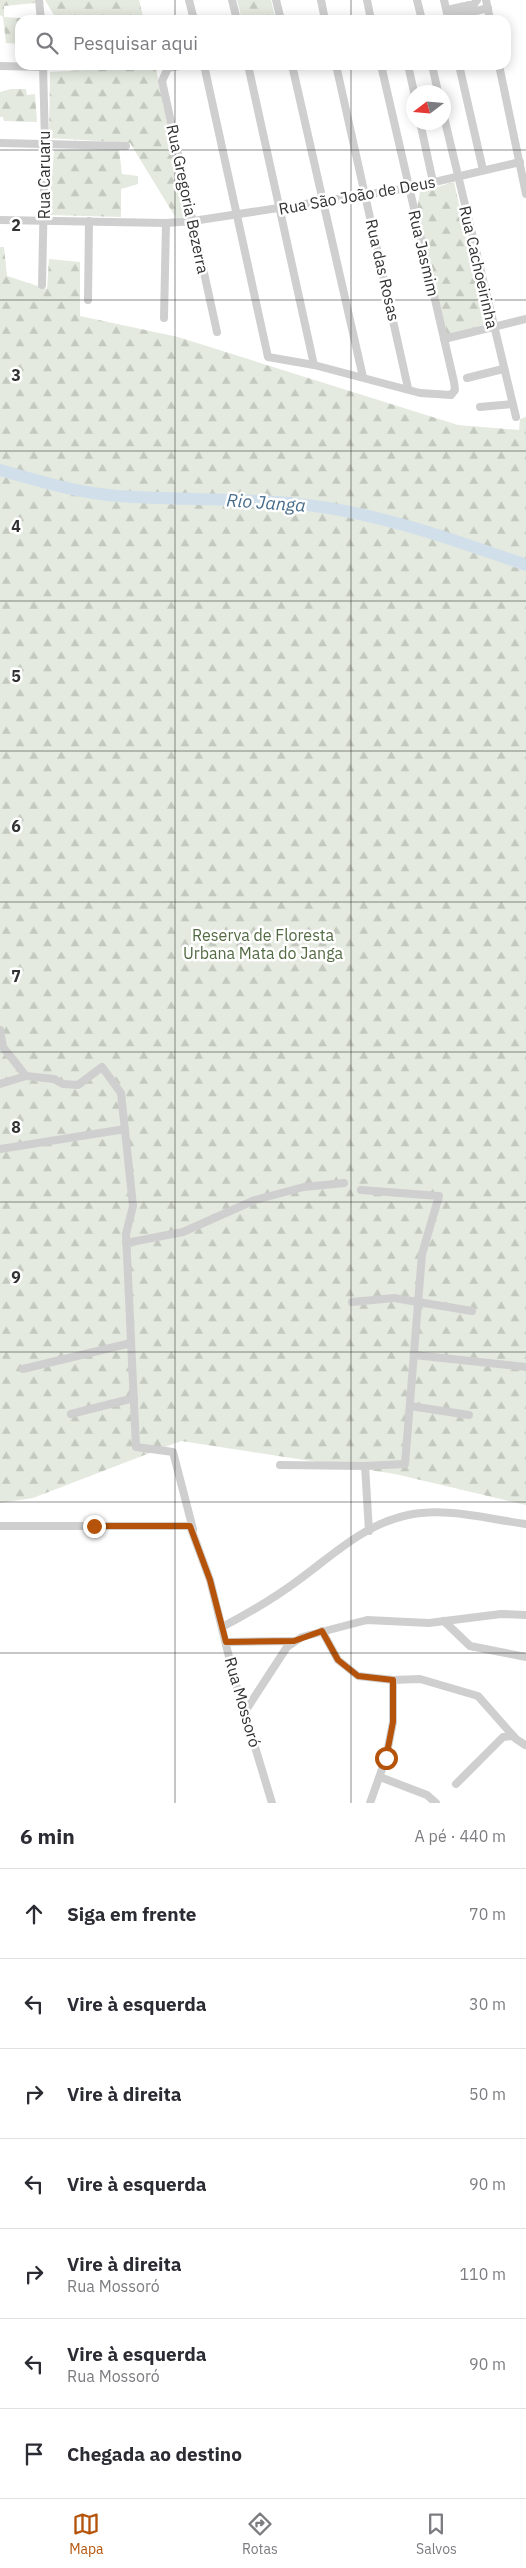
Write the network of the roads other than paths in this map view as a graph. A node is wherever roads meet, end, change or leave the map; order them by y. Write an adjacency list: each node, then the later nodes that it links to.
1 (39, 0): 12 (street)
2 (189, 0): 13 (street)
3 (232, 0): 14 (street)
4 (276, 0): 15 (street)
5 (321, 0): 16 (street)
6 (366, 0): 17 (street)
7 (417, 0): 18 (street)
8 (444, 0): 11 (street)
9 (477, 0): 11 (street)
10 (487, 4): 20 (street)
11 (447, 10): 19 (street)
12 (40, 15)
13 (193, 15)
14 (236, 15)
15 (280, 15)
16 (324, 15)
17 (370, 15)
18 (421, 15)
19 (446, 15)
20 (457, 15)
21 (0, 66): 22 (street)
22 (15, 66)
23 (43, 70): 39 (street, Rua Caruaru)
24 (167, 70): 53 (street, Rua Gregoria Bezerra)
25 (205, 70): 50 (street)
26 (249, 70): 49 (street)
27 (293, 70): 48 (street)
28 (337, 70): 47 (street, Rua das Rosas)
29 (382, 70): 45 (street, Rua Jasmim)
30 (409, 70): 34 (street)
31 (433, 70): 35 (street)
32 (460, 70): 42 (street)
33 (500, 70): 41 (street)
34 (412, 85)
35 (436, 85)
36 (422, 130): 44 (street)
37 (447, 130): 43 (street, Rua Cachoeirinha)
38 (0, 143): 39 (street)
39 (45, 143): 40 (street); 52 (street, Rua Caruaru)
40 (126, 146)
41 (520, 162): 42 (street, Rua São João de Deus); 46 (street)
42 (483, 170): 43 (street, Rua São João de Deus)
43 (457, 177): 44 (street, Rua São João de Deus); 60 (street, Rua Cachoeirinha)
44 (434, 182): 45 (street, Rua São João de Deus)
45 (408, 188): 47 (street, Rua São João de Deus); 62 (street, Rua Jasmim)
46 (526, 194)
47 (366, 196): 48 (street, Rua São João de Deus); 67 (street, Rua das Rosas)
48 (325, 201): 49 (street, Rua São João de Deus); 65 (street)
49 (281, 208): 50 (street, Rua São João de Deus); 63 (street)
50 (237, 215): 53 (street, Rua São João de Deus); 63 (street)
51 (0, 220): 52 (street, Rua São João de Deus)
52 (44, 220): 54 (street, Rua São João de Deus); 56 (street, Rua Caruaru)
53 (193, 221): 55 (street, Rua São João de Deus); 61 (street, Rua Gregoria Bezerra)
54 (89, 222): 55 (street, Rua São João de Deus); 57 (street)
55 (166, 223): 58 (street)
56 (42, 285)
57 (88, 300)
58 (164, 318)
59 (526, 319): 60 (street)
60 (493, 327): 62 (street); 64 (street, Rua Cachoeirinha)
61 (217, 332)
62 (444, 340): 67 (street, Rua Jasmim)
63 (314, 365): 65 (street)
64 (503, 369): 66 (street); 68 (street, Rua Cachoeirinha)
65 (363, 377): 67 (street)
66 (467, 378)
67 (408, 388)
68 (512, 404): 69 (street); 70 (street, Rua Cachoeirinha)
69 (480, 407)
70 (516, 417)
71 (0, 1030): 72 (street)
72 (26, 1076): 73 (street); 74 (street)
73 (0, 1084)
74 (125, 1129): 75 (street); 78 (street)
75 (0, 1149)
76 (344, 1183): 78 (street)
77 (361, 1190): 80 (street)
78 (126, 1243): 82 (street)
79 (352, 1302): 80 (street)
80 (418, 1302): 81 (street); 83 (street)
81 (472, 1311)
82 (131, 1343): 85 (street); 86 (street)
83 (414, 1355): 84 (street); 87 (street)
84 (526, 1367)
85 (23, 1369)
86 (134, 1398): 88 (street); 94 (street, Rua Mossoró)
87 (410, 1406): 89 (street); 91 (street)
88 (71, 1414)
89 (469, 1414)
90 (280, 1466): 91 (street)
91 (365, 1466): 95 (street)
92 (526, 1524): 95 (street)
93 (0, 1526): 94 (street)
94 (193, 1529): 98 (street, Rua Mossoró)
95 (369, 1531): 98 (street)
96 (526, 1615): 97 (street)
97 (444, 1621): 99 (street); 102 (street)
98 (222, 1627): 101 (street, Rua Mossoró)
99 (322, 1631): 100 (street); 103 (street)
100 (294, 1641): 101 (street); 104 (street)
101 (226, 1642): 104 (street, Rua Mossoró)
102 (526, 1657)
103 (393, 1680): 105 (street); 107 (street)
104 (244, 1713): 109 (street, Rua Mossoró)
105 (513, 1736): 106 (street); 108 (street)
106 (526, 1747)
107 (380, 1777): 110 (street); 111 (street)
108 (456, 1784)
109 (272, 1803)
110 (370, 1803)
111 (436, 1803)

